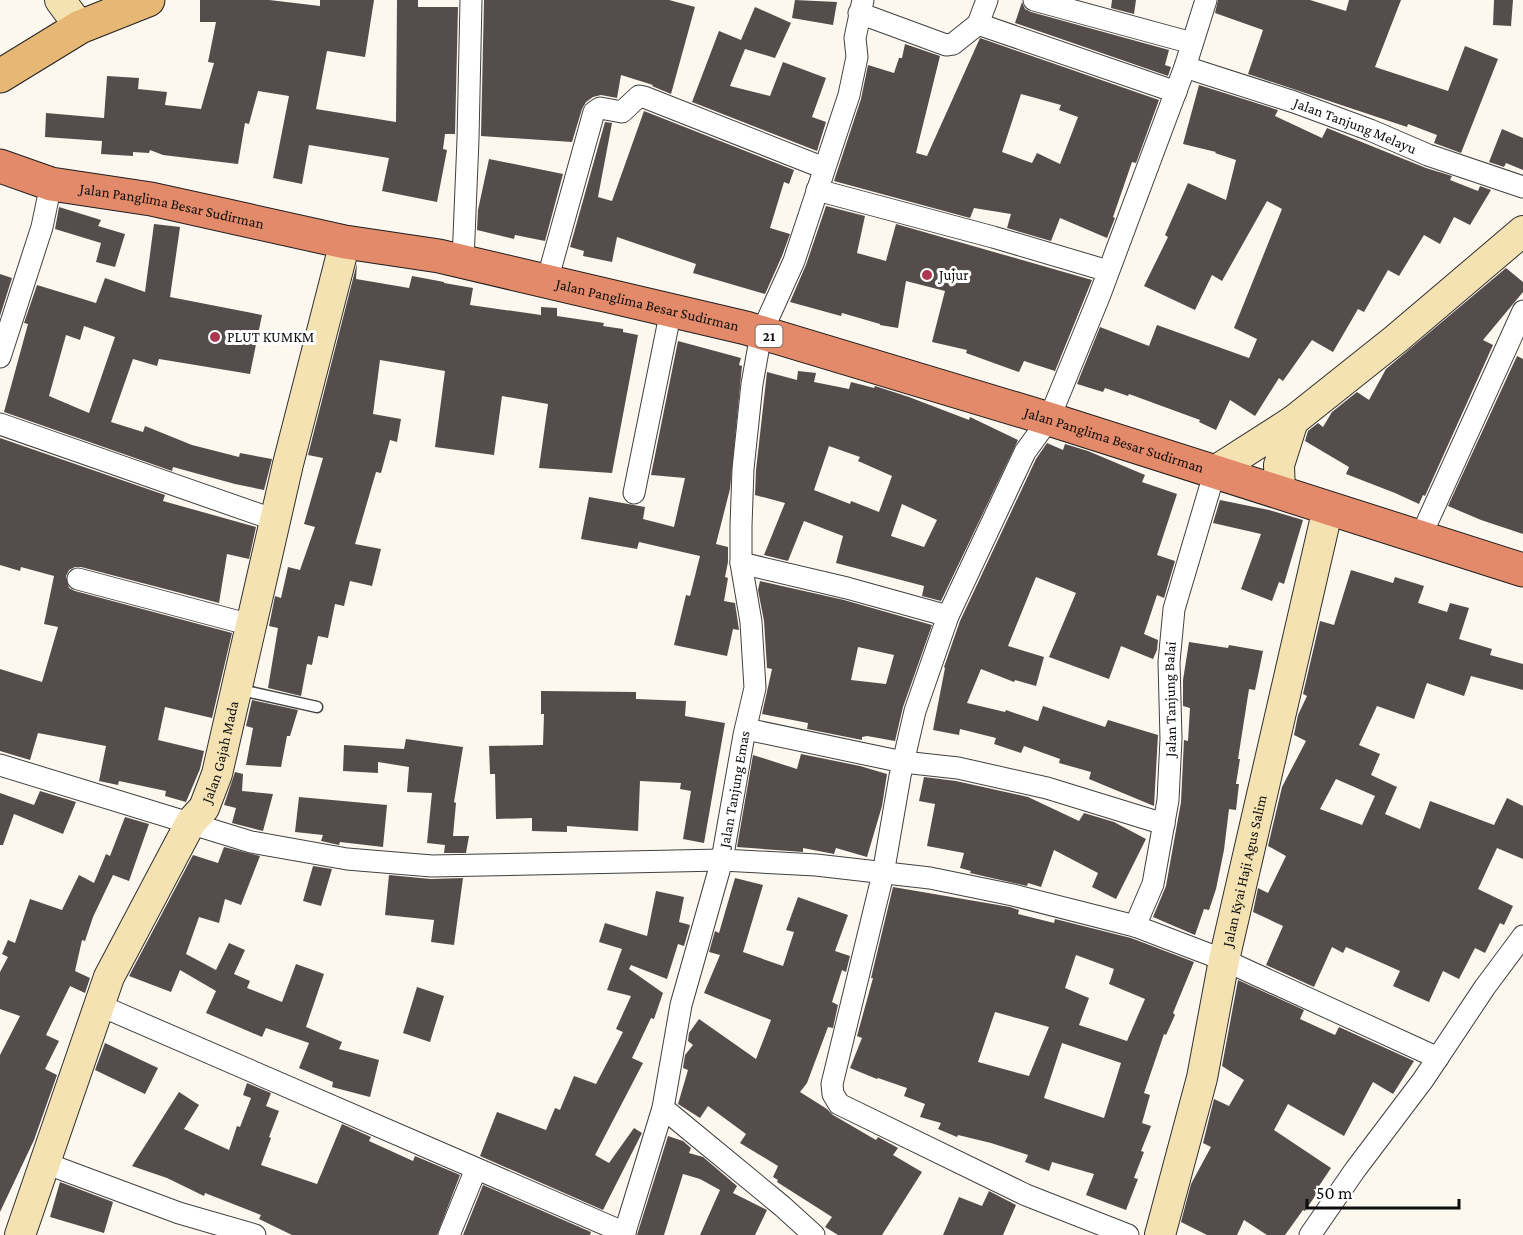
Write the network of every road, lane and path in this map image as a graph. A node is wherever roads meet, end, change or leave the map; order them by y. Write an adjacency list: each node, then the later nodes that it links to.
1 (60, 0): 9 (street)
2 (148, 0): 9 (main road)
3 (471, 0): 21 (street)
4 (987, 0): 8 (street)
5 (1034, 0): 10 (street)
6 (1206, 0): 10 (street)
7 (861, 7): 8 (street); 15 (street, Jalan Tanjung Emas)
8 (978, 24): 13 (street)
9 (80, 27): 12 (main road)
10 (1192, 43): 11 (street)
11 (1185, 67): 13 (street); 17 (street, Jalan Tanjung Melayu)
12 (1, 74)
13 (1176, 92): 22 (street)
14 (0, 166): 16 (highway, Jalan Panglima Besar Sudirman / 21)
15 (824, 168): 18 (street, Jalan Tanjung Emas); 23 (street)
16 (51, 184): 20 (highway, Jalan Panglima Besar Sudirman / 21); 27 (street)
17 (1523, 187)
18 (817, 190): 22 (street); 26 (street, Jalan Tanjung Emas)
19 (1523, 231): 29 (street)
20 (345, 242): 21 (highway, Jalan Panglima Besar Sudirman / 21); 35 (street, Jalan Gajah Mada)
21 (463, 261): 23 (highway, Jalan Panglima Besar Sudirman / 21)
22 (1108, 271): 28 (street)
23 (547, 281): 24 (highway, Jalan Panglima Besar Sudirman / 21)
24 (671, 310): 26 (highway, Jalan Panglima Besar Sudirman / 21); 32 (street)
25 (1523, 312): 36 (street)
26 (761, 334): 28 (highway, Jalan Panglima Besar Sudirman / 21); 37 (street, Jalan Tanjung Emas)
27 (0, 357)
28 (1049, 419): 31 (highway, Jalan Panglima Besar Sudirman / 21); 40 (street)
29 (1293, 421): 31 (street); 33 (street)
30 (0, 424): 35 (street)
31 (1215, 471): 33 (highway, Jalan Panglima Besar Sudirman / 21); 48 (street, Jalan Tanjung Balai)
32 (634, 492)
33 (1280, 493): 34 (highway, Jalan Panglima Besar Sudirman / 21)
34 (1328, 508): 36 (highway, Jalan Panglima Besar Sudirman / 21); 53 (street, Jalan Kyai Haji Agus Salim)
35 (275, 520): 41 (street, Jalan Gajah Mada)
36 (1420, 538): 38 (highway, Jalan Panglima Besar Sudirman / 21)
37 (741, 563): 40 (street); 44 (street, Jalan Tanjung Emas)
38 (1523, 570)
39 (78, 579): 41 (street)
40 (948, 616): 45 (street)
41 (251, 625): 42 (street, Jalan Gajah Mada)
42 (237, 689): 43 (lane); 47 (street, Jalan Gajah Mada)
43 (317, 707)
44 (746, 729): 45 (street); 49 (street, Jalan Tanjung Emas)
45 (903, 762): 48 (street); 50 (street)
46 (0, 765): 47 (street)
47 (191, 822): 49 (street); 54 (street, Jalan Gajah Mada)
48 (1164, 824): 51 (street, Jalan Tanjung Balai)
49 (722, 860): 50 (street); 56 (street, Jalan Tanjung Emas)
50 (883, 874): 51 (street); 64 (street)
51 (1135, 926): 53 (street)
52 (1523, 936): 55 (street)
53 (1224, 960): 55 (street); 65 (street, Jalan Kyai Haji Agus Salim)
54 (99, 1005): 57 (street, Jalan Gajah Mada); 58 (street)
55 (1438, 1058): 66 (street)
56 (663, 1108): 60 (street, Jalan Tanjung Emas); 63 (street)
57 (45, 1163): 59 (street, Jalan Gajah Mada); 61 (street)
58 (476, 1169): 60 (street); 62 (street)
59 (26, 1233)
60 (624, 1234)
61 (255, 1235)
62 (449, 1235)
63 (814, 1235)
64 (1128, 1235)
65 (1160, 1235)
66 (1310, 1235)

